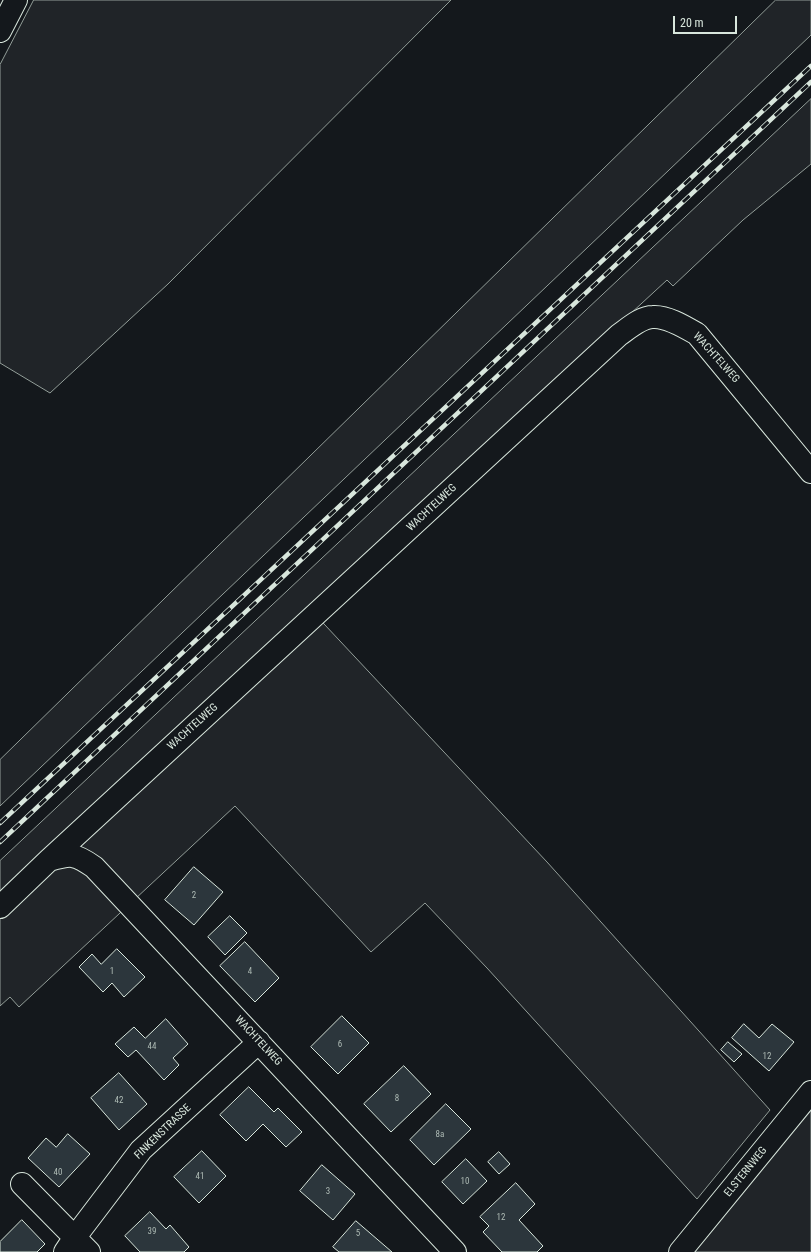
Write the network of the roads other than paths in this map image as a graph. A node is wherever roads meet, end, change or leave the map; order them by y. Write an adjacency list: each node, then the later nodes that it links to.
1 (16, 0): 2 (street)
2 (0, 31)
3 (811, 472): 4 (street, WACHTELWEG)
4 (49, 860): 5 (street, WACHTELWEG); 6 (street, WACHTELWEG)
5 (0, 907)
6 (259, 1042): 9 (street, FINKENSTRASSE); 10 (street, WACHTELWEG)
7 (811, 1092): 11 (street, ELSTERNWEG)
8 (22, 1184): 9 (street)
9 (77, 1247)
10 (455, 1252)
11 (680, 1252)

